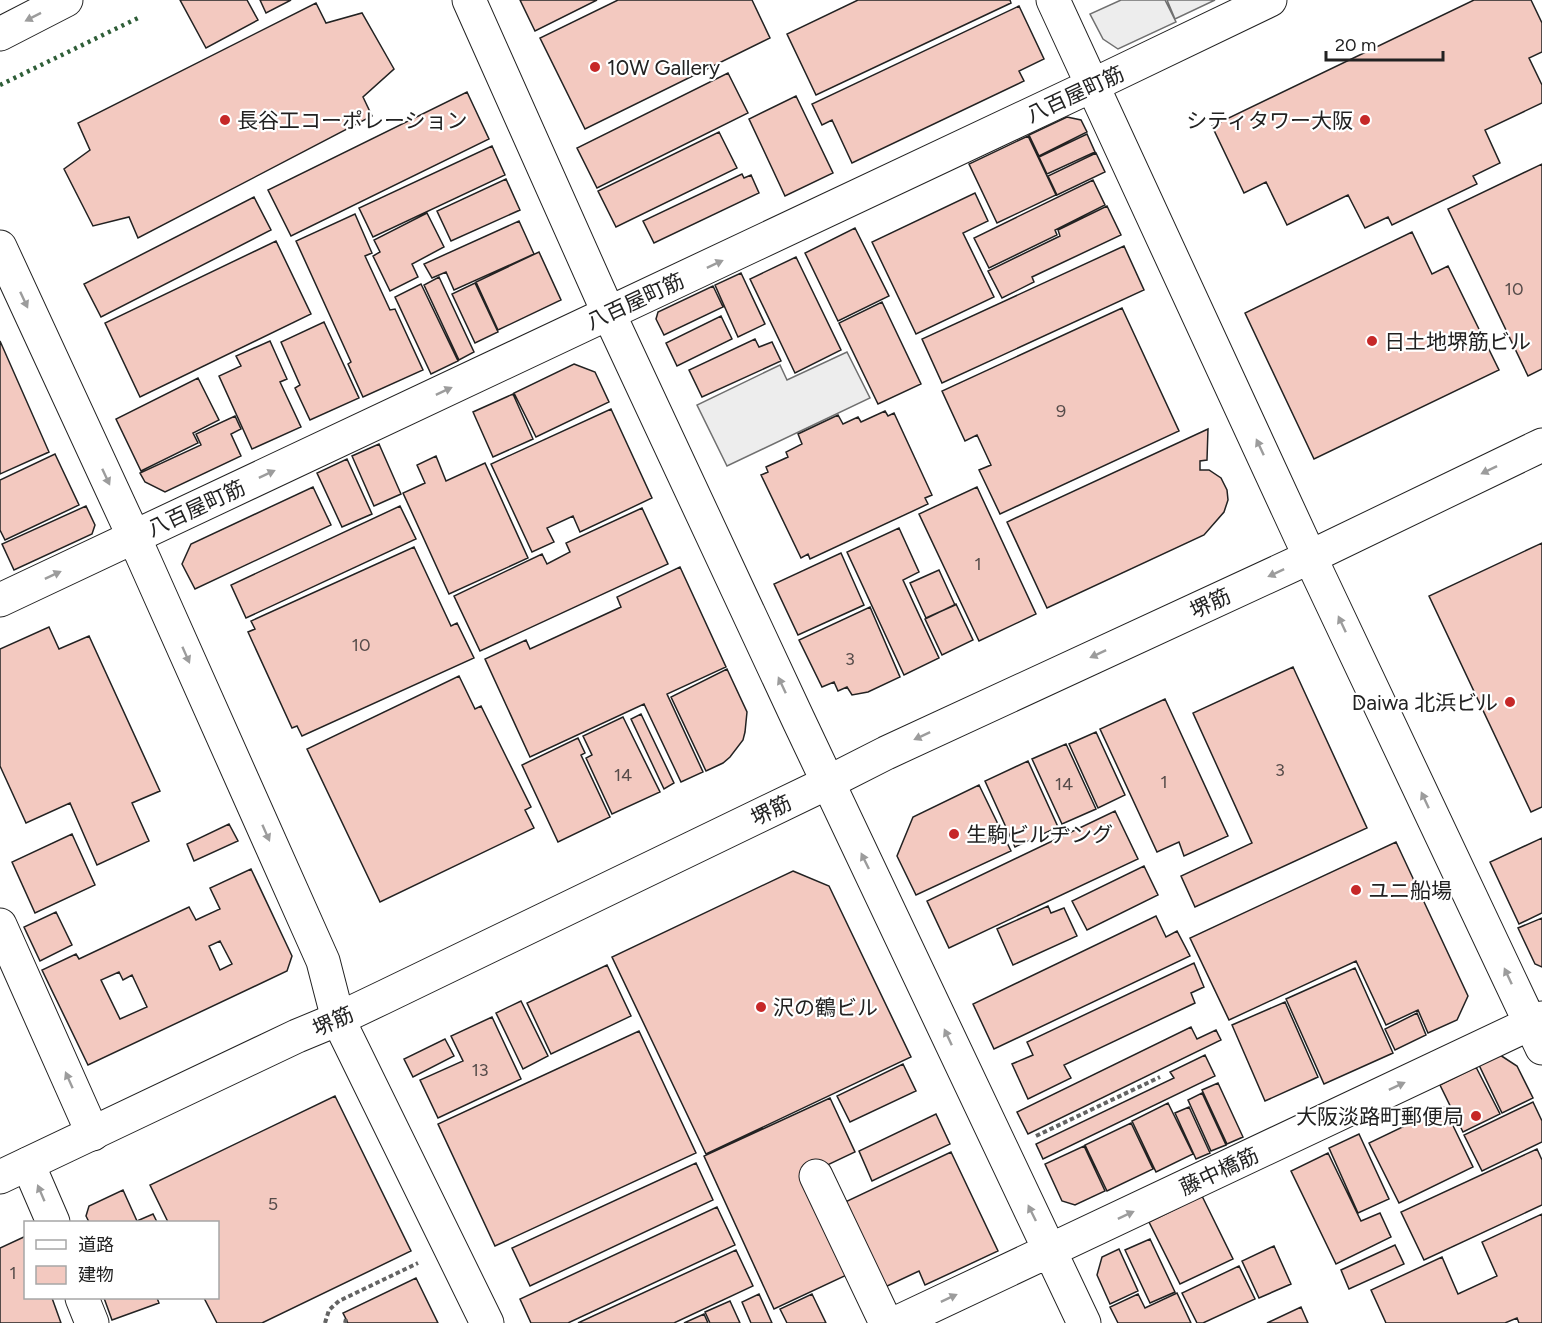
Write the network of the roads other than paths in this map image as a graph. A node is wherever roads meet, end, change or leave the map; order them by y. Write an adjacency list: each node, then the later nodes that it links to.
1 (66, 0): 5 (street, one-way to 5)
2 (469, 0): 8 (street)
3 (1053, 0): 6 (street)
4 (1270, 0): 6 (street, 八百屋町筋)
5 (0, 34)
6 (1093, 86): 8 (street, 八百屋町筋, one-way to 6); 11 (street, one-way to 6)
7 (0, 247): 10 (street, one-way to 10)
8 (609, 314): 10 (street, 八百屋町筋, one-way to 8); 13 (street, one-way to 8)
9 (1542, 445): 11 (street, 堺筋, one-way to 11)
10 (134, 537): 12 (street, 八百屋町筋, one-way to 10); 15 (street, one-way to 15)
11 (1310, 557): 13 (street, 堺筋, one-way to 13); 16 (street, one-way to 11)
12 (0, 600)
13 (827, 783): 15 (street, 堺筋); 21 (street, one-way to 13)
14 (0, 925): 17 (street, one-way to 14)
15 (338, 1019): 17 (street, 堺筋); 24 (street)
16 (1538, 1030): 21 (street, 藤中橋筋, one-way to 16)
17 (93, 1134): 18 (street, 堺筋)
18 (14, 1171): 20 (street, one-way to 18)
19 (816, 1176): 25 (street)
20 (52, 1221)
21 (1050, 1251): 26 (street, 藤中橋筋, one-way to 21); 27 (street)
22 (82, 1299): 23 (street)
23 (92, 1323)
24 (487, 1323)
25 (886, 1323)
26 (896, 1323)
27 (1084, 1323)

